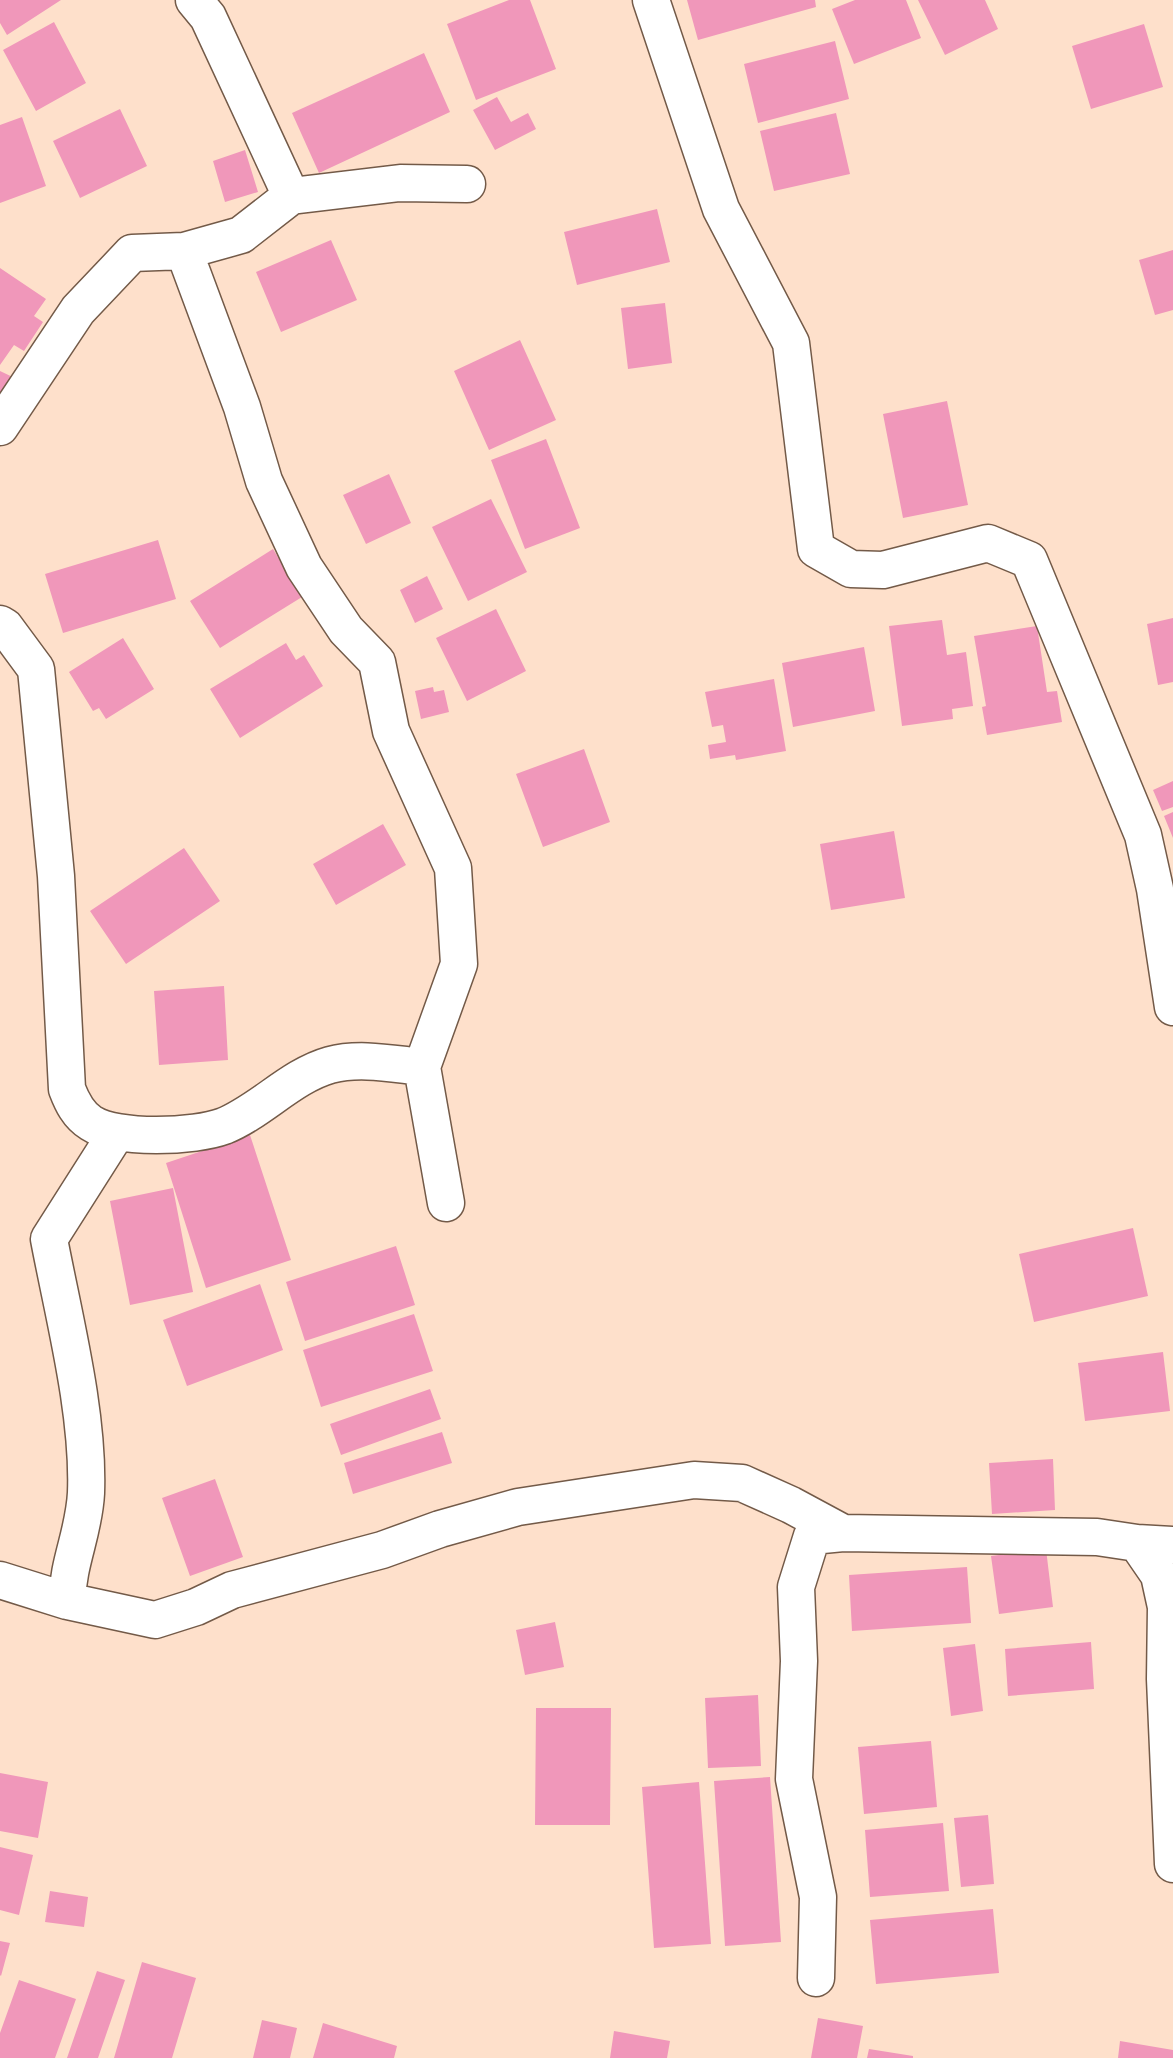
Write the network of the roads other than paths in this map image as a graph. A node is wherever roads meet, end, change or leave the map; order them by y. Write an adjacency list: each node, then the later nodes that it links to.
1 (194, 0): 4 (street)
2 (651, 0): 8 (street)
3 (467, 184): 4 (street)
4 (291, 196): 5 (street)
5 (184, 251): 6 (street); 9 (street)
6 (0, 427)
7 (0, 624): 10 (street)
8 (1173, 1007)
9 (422, 1067): 10 (street); 11 (street)
10 (117, 1132): 15 (street)
11 (446, 1203)
12 (843, 1533): 13 (street); 15 (street); 17 (street)
13 (1168, 1557): 16 (street)
14 (0, 1580): 15 (street)
15 (67, 1601)
16 (1173, 1864)
17 (816, 1978)

